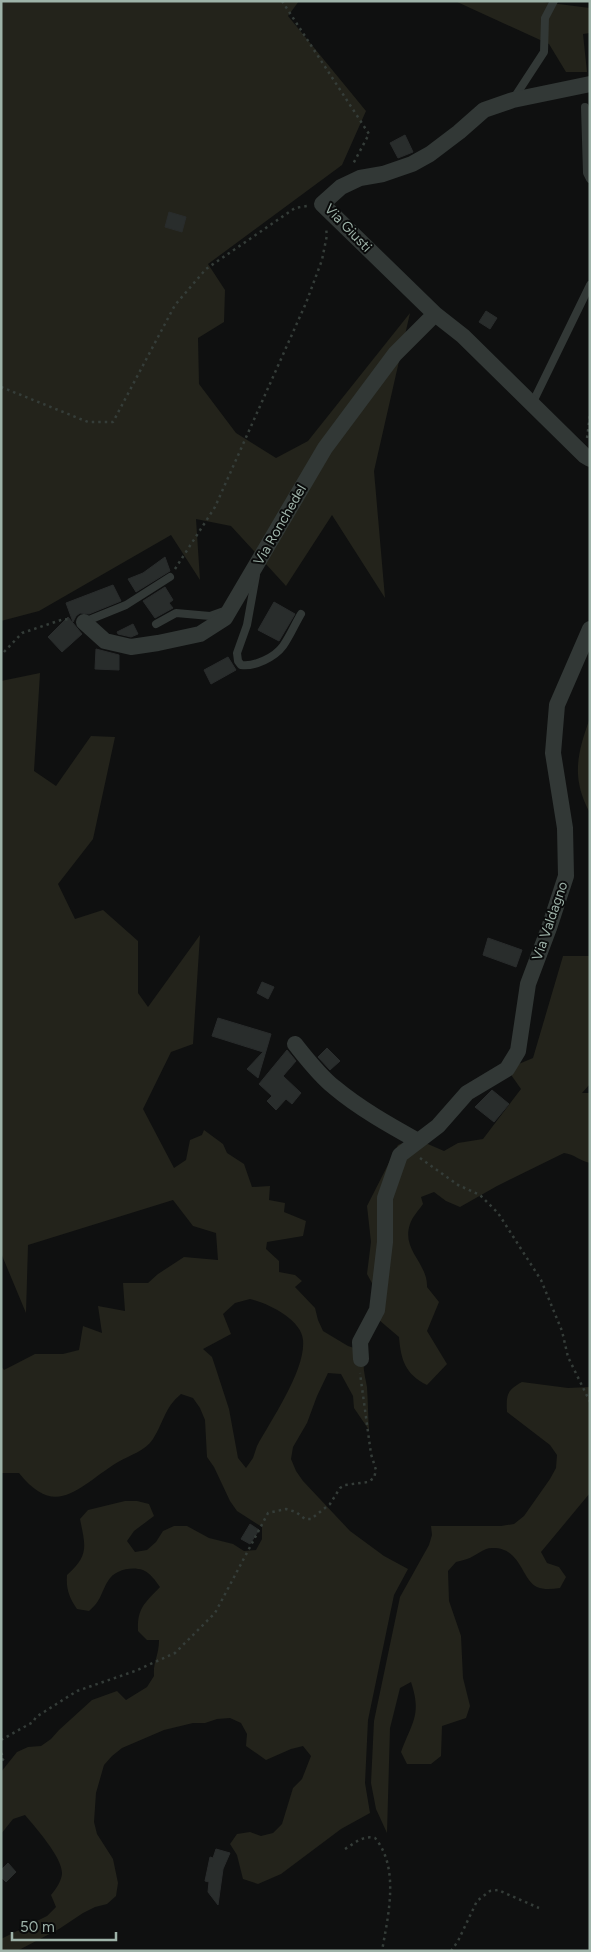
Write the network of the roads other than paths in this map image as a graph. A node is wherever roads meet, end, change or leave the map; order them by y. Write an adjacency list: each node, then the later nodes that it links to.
1 (554, 1): 3 (lane)
2 (590, 84): 3 (street, Via Giusti)
3 (513, 100): 7 (street, Via Giusti)
4 (585, 107): 5 (lane)
5 (590, 179)
6 (590, 284): 8 (lane)
7 (435, 314): 8 (street, Via Giusti); 10 (street, Via Ronchedel)
8 (532, 404): 9 (street, Via Giusti)
9 (590, 459)
10 (258, 563): 12 (street, Via Ronchedel); 13 (lane)
11 (170, 576): 14 (lane)
12 (231, 608): 14 (street, Via Ronchedel); 15 (lane)
13 (301, 614)
14 (84, 622)
15 (156, 624)
16 (590, 630): 18 (street, Via Valdagno)
17 (295, 1044): 18 (street)
18 (418, 1141): 19 (street, Via Valdagno)
19 (361, 1359)

